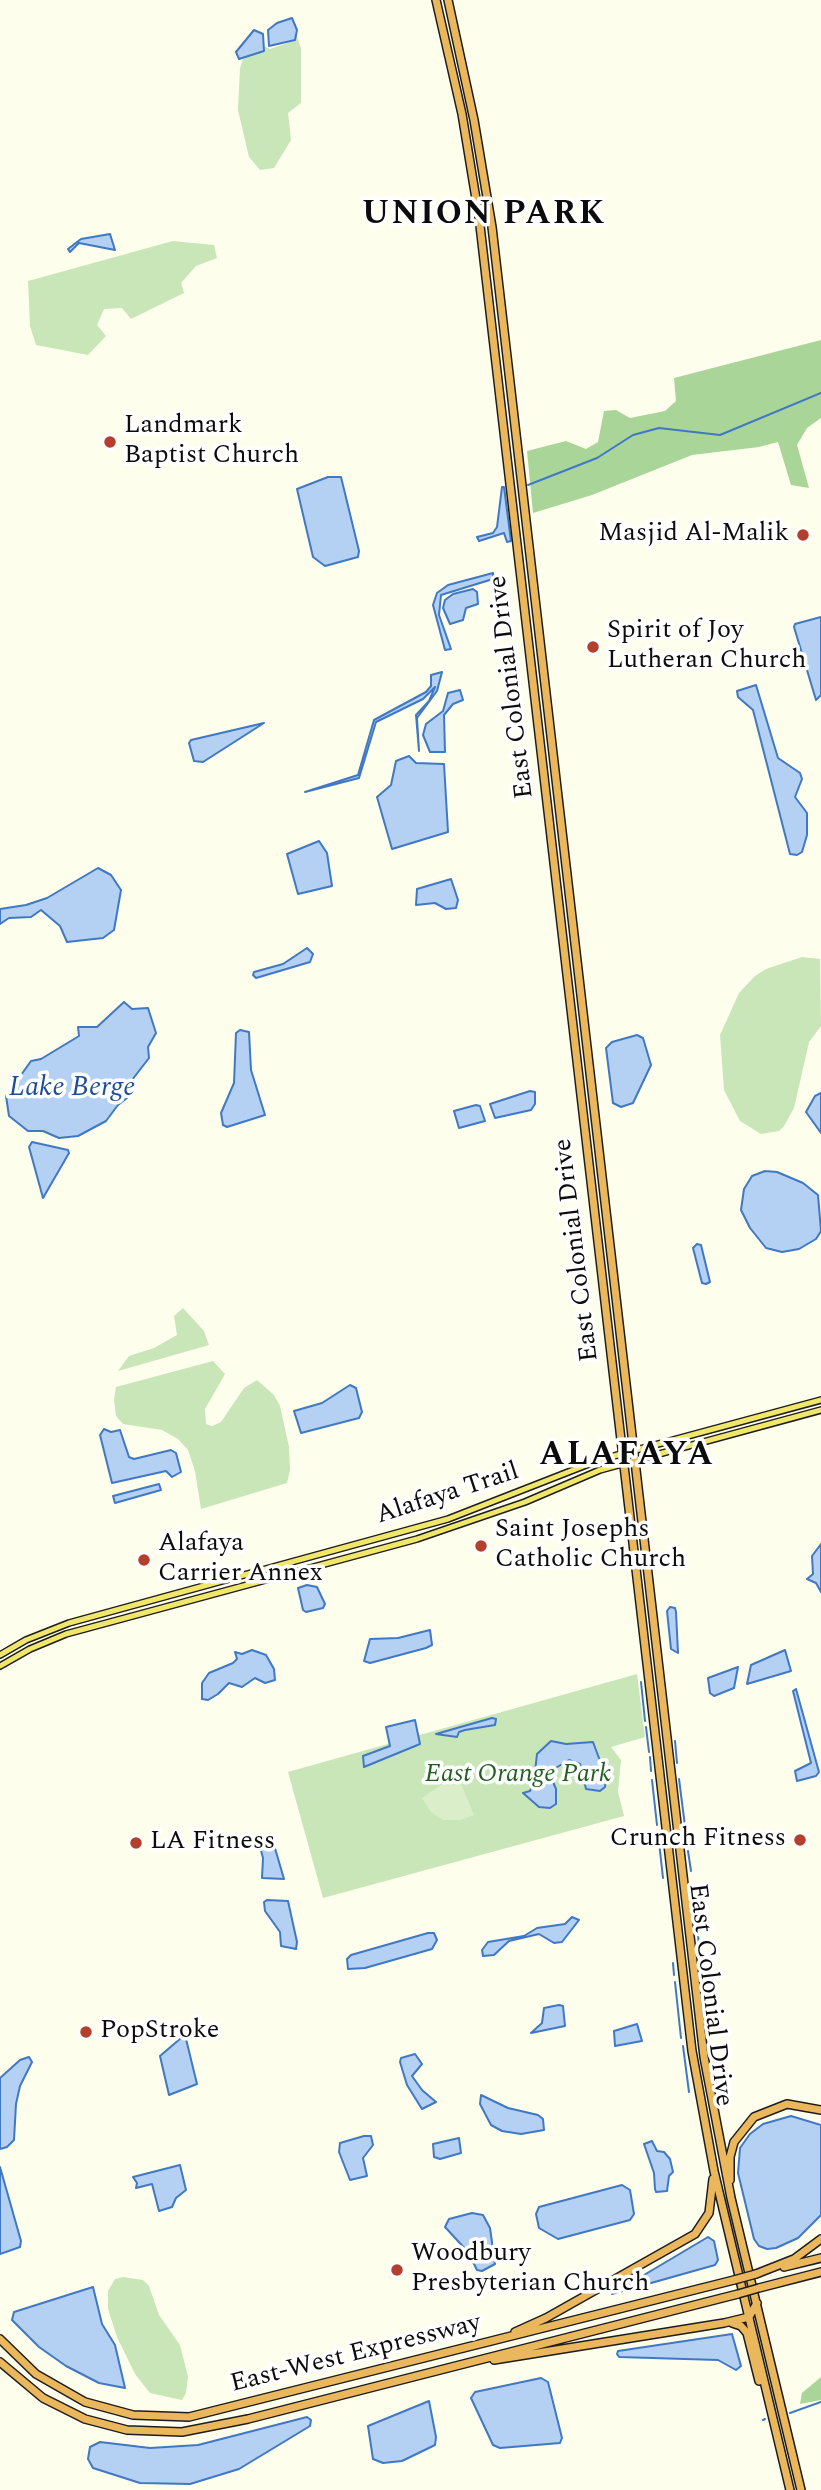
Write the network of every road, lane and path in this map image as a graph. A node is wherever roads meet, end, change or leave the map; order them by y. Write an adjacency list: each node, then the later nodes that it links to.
1 (436, 0): 3 (highway, East Colonial Drive)
2 (447, 0): 4 (highway, East Colonial Drive)
3 (451, 60): 4 (highway); 5 (highway, East Colonial Drive)
4 (466, 75): 6 (highway, East Colonial Drive)
5 (455, 79): 6 (highway); 7 (highway, East Colonial Drive)
6 (469, 93): 8 (highway, East Colonial Drive)
7 (495, 359): 8 (highway); 9 (highway, East Colonial Drive)
8 (508, 372): 10 (highway, East Colonial Drive)
9 (497, 373): 10 (highway); 11 (highway, East Colonial Drive)
10 (510, 388): 12 (highway, East Colonial Drive)
11 (508, 469): 12 (highway); 13 (highway, East Colonial Drive)
12 (521, 484): 14 (highway, East Colonial Drive)
13 (568, 977): 14 (highway); 15 (highway, East Colonial Drive)
14 (580, 993): 16 (highway, East Colonial Drive)
15 (575, 1044): 16 (highway); 17 (highway, East Colonial Drive)
16 (587, 1054): 18 (highway, East Colonial Drive)
17 (587, 1144): 18 (highway); 24 (highway, East Colonial Drive)
18 (599, 1157): 23 (highway, East Colonial Drive)
19 (821, 1400): 21 (main road, Alafaya Trail)
20 (821, 1409): 22 (main road, Alafaya Trail)
21 (760, 1415): 22 (main road); 23 (main road, Alafaya Trail)
22 (747, 1428): 25 (main road, Alafaya Trail)
23 (633, 1450): 24 (main road, Alafaya Trail); 25 (highway, East Colonial Drive)
24 (622, 1453): 26 (highway, East Colonial Drive); 27 (main road, Alafaya Trail)
25 (634, 1460): 26 (main road, Alafaya Trail); 36 (highway, East Colonial Drive)
26 (624, 1463): 29 (main road, Alafaya Trail); 35 (highway, East Colonial Drive)
27 (550, 1480): 28 (main road, Alafaya Trail); 29 (main road)
28 (537, 1486): 30 (main road); 31 (main road, Alafaya Trail)
29 (541, 1495): 30 (main road, Alafaya Trail)
30 (528, 1500): 32 (main road, Alafaya Trail)
31 (499, 1501): 32 (main road); 33 (main road, Alafaya Trail)
32 (495, 1513): 34 (main road, Alafaya Trail)
33 (0, 1655)
34 (0, 1667)
35 (658, 1760): 36 (highway); 37 (highway, East Colonial Drive)
36 (671, 1773): 38 (highway, East Colonial Drive)
37 (660, 1774): 38 (highway); 40 (highway, East Colonial Drive)
38 (672, 1788): 41 (highway, East Colonial Drive)
39 (821, 2110): 41 (highway)
40 (714, 2171): 47 (highway, East Colonial Drive); 51 (highway)
41 (731, 2198): 46 (highway, East Colonial Drive)
42 (821, 2239): 45 (highway)
43 (821, 2258): 45 (highway, East-West Expressway)
44 (821, 2272): 53 (highway, East-West Expressway, bridge)
45 (756, 2274): 51 (highway, East-West Expressway, bridge)
46 (757, 2303): 47 (highway); 56 (highway, East Colonial Drive)
47 (749, 2317): 48 (highway); 49 (highway, East Colonial Drive)
48 (724, 2323): 53 (highway); 54 (highway)
49 (751, 2328): 54 (highway, East Colonial Drive); 55 (highway)
50 (0, 2339): 51 (highway, East-West Expressway)
51 (456, 2351)
52 (0, 2362): 53 (highway, East-West Expressway)
53 (470, 2362)
54 (778, 2441): 55 (highway, East Colonial Drive)
55 (791, 2486)
56 (801, 2490)

